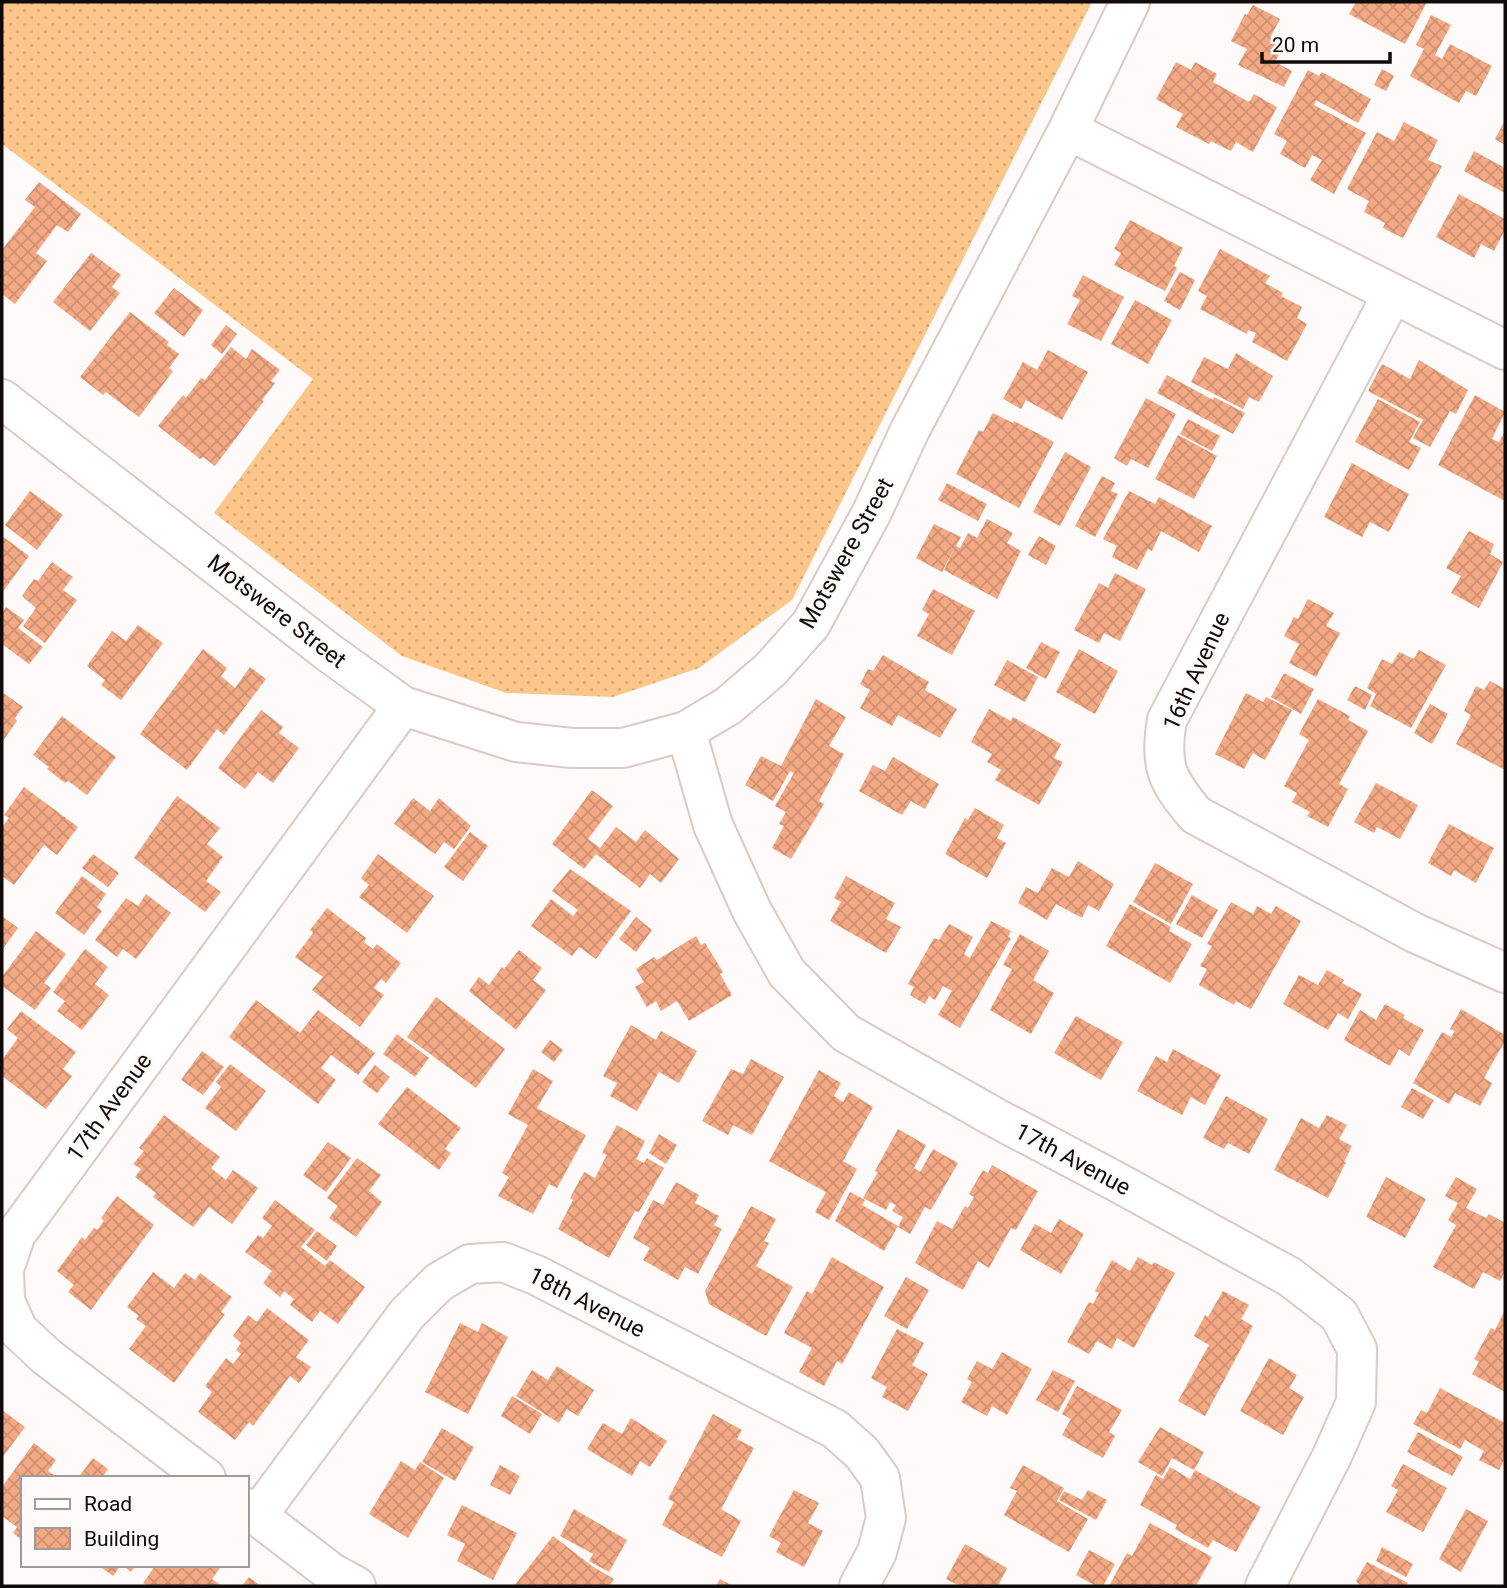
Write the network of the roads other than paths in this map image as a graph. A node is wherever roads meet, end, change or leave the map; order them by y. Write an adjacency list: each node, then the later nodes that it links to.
1 (1130, 2): 2 (street, Motswere Street)
2 (1068, 130): 3 (street); 7 (street, Motswere Street)
3 (1392, 295): 4 (street); 8 (street, 16th Avenue)
4 (1505, 350)
5 (2, 399): 6 (street, Motswere Street)
6 (403, 706): 7 (street, Motswere Street); 9 (street, 17th Avenue)
7 (686, 731): 13 (street, 17th Avenue)
8 (1505, 973)
9 (203, 1476)
10 (252, 1512): 11 (street); 12 (street, 18th Avenue)
11 (356, 1586)
12 (859, 1586)
13 (1265, 1586)

